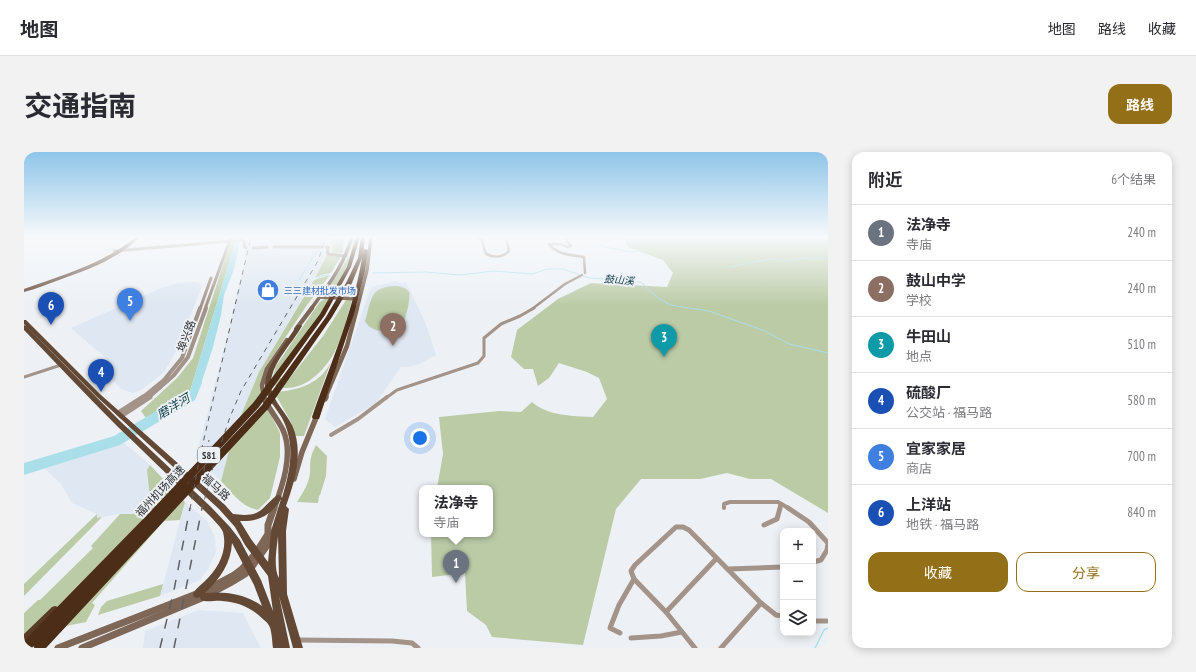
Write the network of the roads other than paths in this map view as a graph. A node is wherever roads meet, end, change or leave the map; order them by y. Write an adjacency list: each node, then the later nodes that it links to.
1 (100, 260): 11 (main road)
2 (221, 260): 19 (street, 埠兴路)
3 (344, 260): 12 (main road)
4 (351, 260): 37 (highway, 福州机场高速 / S81)
5 (359, 260): 53 (highway, 福州机场高速 / S81)
6 (364, 260): 20 (highway)
7 (368, 260): 13 (main road)
8 (584, 260): 9 (street)
9 (585, 273)
10 (582, 275): 21 (street)
11 (24, 290)
12 (320, 297): 13 (main road); 15 (main road)
13 (359, 300): 20 (main road)
14 (24, 321): 19 (main road, 福马路)
15 (299, 326): 23 (main road); 57 (main road)
16 (24, 327): 17 (main road, 福马路)
17 (61, 365): 18 (street); 22 (main road, 福马路)
18 (24, 376)
19 (119, 414): 22 (main road, 福马路)
20 (316, 417): 26 (main road)
21 (331, 435)
22 (137, 436): 27 (main road, 福马路); 29 (main road, 福马路)
23 (278, 498): 27 (main road); 31 (main road)
24 (780, 504): 25 (street); 28 (street); 30 (street)
25 (724, 508)
26 (285, 509): 31 (main road); 40 (main road)
27 (231, 517): 31 (main road, 福马路)
28 (764, 525)
29 (227, 530): 34 (main road, 福马路); 39 (main road)
30 (828, 544): 33 (street)
31 (258, 555): 34 (main road); 40 (main road, 福马路)
32 (716, 559): 36 (street); 38 (street); 42 (street)
33 (816, 561)
34 (249, 565): 39 (main road); 46 (main road, 福马路)
35 (780, 567): 36 (street)
36 (729, 569): 41 (street)
37 (97, 572): 50 (highway); 52 (highway, 福州机场高速 / S81)
38 (634, 579): 42 (street); 48 (street)
39 (201, 595): 46 (main road); 54 (main road); 55 (main road)
40 (283, 595): 51 (main road, 福马路)
41 (761, 603): 43 (street); 60 (street)
42 (666, 612): 47 (street)
43 (780, 616)
44 (816, 621): 45 (street)
45 (827, 621)
46 (275, 630): 56 (main road, 福马路)
47 (682, 632): 49 (street); 59 (street)
48 (620, 633)
49 (631, 638)
50 (24, 640)
51 (298, 644): 58 (street)
52 (25, 648)
53 (39, 648)
54 (58, 648)
55 (82, 648)
56 (278, 648)
57 (285, 648)
58 (418, 648)
59 (695, 648)
60 (721, 648)

